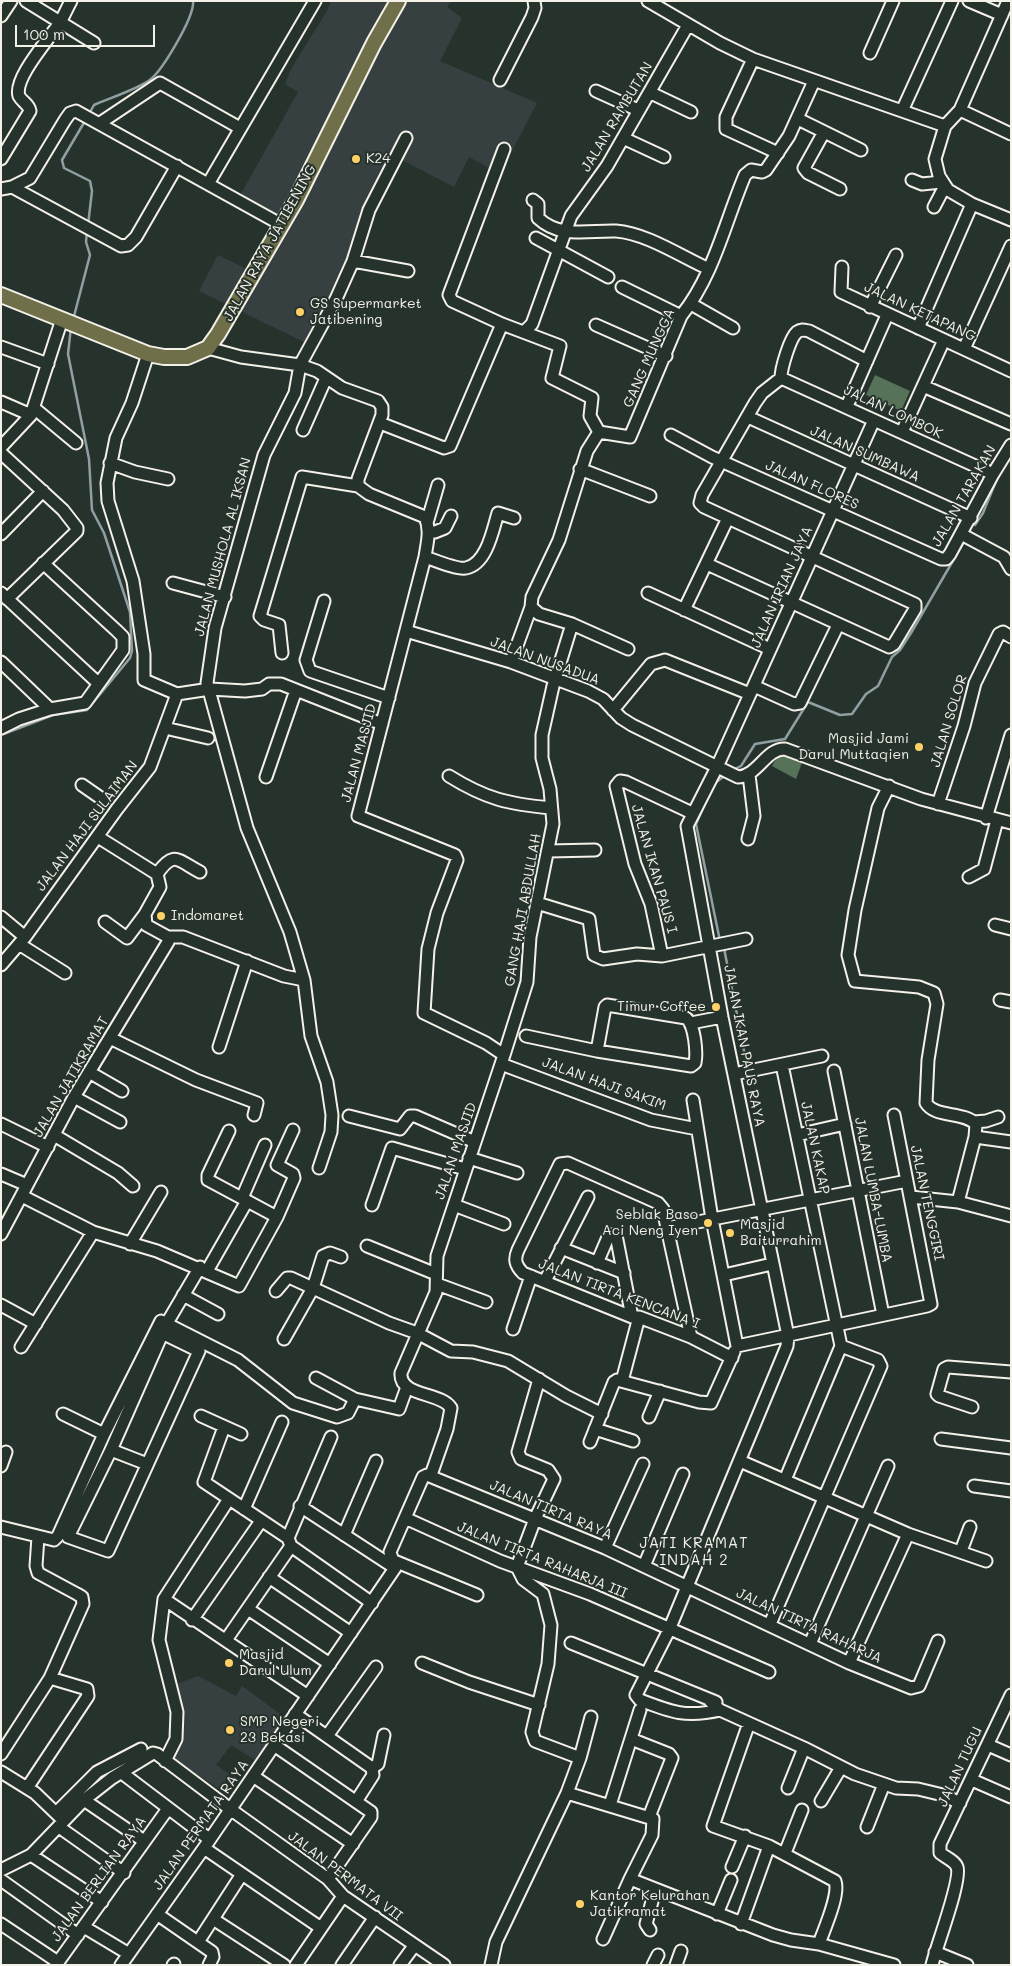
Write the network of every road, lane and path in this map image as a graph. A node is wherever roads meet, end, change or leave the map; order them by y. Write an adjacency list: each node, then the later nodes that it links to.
1 (11, 1): 13 (street)
2 (26, 1): 14 (street)
3 (71, 1): 14 (street)
4 (315, 1): 30 (street)
5 (398, 1): 50 (main road, JALAN RAYA JATIBENING)
6 (534, 1): 19 (street)
7 (648, 1): 15 (street)
8 (893, 1): 17 (street)
9 (952, 1): 25 (street)
10 (969, 1): 12 (street)
11 (1008, 1): 12 (street)
12 (1002, 15): 24 (street)
13 (1, 16)
14 (60, 22): 16 (street); 39 (street)
15 (688, 25): 18 (street); 22 (street, JALAN RAMBUTAN)
16 (94, 44)
17 (870, 52)
18 (753, 59): 20 (street); 37 (street)
19 (500, 80)
20 (814, 80): 25 (street); 28 (street, GANG MUNGGA)
21 (596, 91): 23 (street)
22 (651, 93): 23 (street, JALAN RAMBUTAN); 26 (street)
23 (638, 110): 34 (street, JALAN RAMBUTAN)
24 (960, 110): 29 (street); 31 (street)
25 (902, 111): 29 (street)
26 (691, 112)
27 (91, 118): 30 (street); 40 (street); 44 (street)
28 (798, 119): 32 (street); 37 (street, GANG MUNGGA)
29 (945, 126): 43 (street)
30 (240, 128): 42 (street)
31 (1009, 129)
32 (824, 132): 36 (street); 45 (street)
33 (406, 138): 56 (street, JALAN MUSHOLA AL IKSAN)
34 (623, 138): 38 (street); 51 (street, JALAN RAMBUTAN)
35 (504, 149): 68 (street)
36 (861, 150)
37 (778, 153): 58 (street, GANG MUNGGA)
38 (664, 158)
39 (1, 159)
40 (177, 166): 42 (street); 44 (street)
41 (912, 180): 43 (street)
42 (208, 184): 50 (street)
43 (943, 184): 47 (street); 48 (street)
44 (7, 188)
45 (840, 189)
46 (532, 200): 51 (street)
47 (972, 204): 49 (street); 71 (street)
48 (934, 207)
49 (1011, 220)
50 (282, 225): 75 (main road, JALAN RAYA JATIBENING)
51 (564, 232): 54 (street, JALAN RAMBUTAN); 58 (street)
52 (536, 238): 54 (street)
53 (1011, 246): 76 (street)
54 (558, 251): 60 (street); 72 (street, JALAN RAMBUTAN)
55 (896, 255): 64 (street)
56 (353, 262): 59 (street); 81 (street, JALAN MUSHOLA AL IKSAN)
57 (842, 267): 64 (street, JALAN KETAPANG)
58 (709, 269): 63 (street, GANG MUNGGA)
59 (408, 271)
60 (608, 276)
61 (622, 287): 66 (street)
62 (1, 295): 67 (main road)
63 (691, 304): 66 (street, GANG MUNGGA); 70 (street)
64 (870, 307): 65 (street, JALAN KETAPANG)
65 (887, 315): 71 (street, JALAN KETAPANG); 79 (street)
66 (681, 316): 78 (street, GANG MUNGGA)
67 (68, 321): 77 (main road); 80 (street)
68 (502, 324): 72 (street); 91 (street)
69 (596, 325): 78 (street)
70 (733, 328)
71 (918, 328): 73 (street, JALAN KETAPANG)
72 (525, 331): 94 (street)
73 (944, 340): 76 (street, JALAN KETAPANG); 85 (street)
74 (1, 347): 80 (street)
75 (208, 348): 77 (main road); 81 (street)
76 (964, 349): 82 (street, JALAN KETAPANG)
77 (148, 354): 102 (street)
78 (666, 356): 94 (street, GANG MUNGGA)
79 (867, 361): 84 (street); 87 (street)
80 (48, 364): 88 (street)
81 (300, 365): 83 (street); 128 (street, JALAN MUSHOLA AL IKSAN)
82 (1011, 370)
83 (326, 378): 91 (street); 93 (street)
84 (781, 378): 87 (street, JALAN LOMBOK); 89 (street)
85 (923, 386): 92 (street); 95 (street)
86 (1, 402): 88 (street)
87 (847, 406): 90 (street, JALAN LOMBOK)
88 (33, 411): 97 (street); 99 (street)
89 (748, 417): 101 (street); 103 (street, JALAN SUMBAWA)
90 (874, 420): 95 (street, JALAN LOMBOK); 103 (street, JALAN IRIAN JAYA)
91 (380, 424): 108 (street)
92 (1011, 424)
93 (304, 430)
94 (599, 432): 104 (street)
95 (902, 432): 105 (street, JALAN LOMBOK)
96 (671, 435): 101 (street, JALAN FLORES)
97 (76, 443)
98 (1011, 445): 105 (street, JALAN TARAKAN)
99 (1, 447)
100 (1, 452): 109 (street)
101 (722, 462): 111 (street, JALAN FLORES); 114 (street)
102 (110, 463): 106 (street); 147 (street)
103 (853, 465): 111 (street, JALAN IRIAN JAYA); 115 (street, JALAN SUMBAWA)
104 (580, 469): 110 (street); 131 (street)
105 (993, 474): 115 (street, JALAN TARAKAN)
106 (168, 479)
107 (438, 485): 116 (street, JALAN MASJID)
108 (358, 486): 116 (street); 139 (street)
109 (43, 491): 117 (street); 122 (street)
110 (650, 496)
111 (833, 511): 120 (street, JALAN IRIAN JAYA); 121 (street, JALAN FLORES)
112 (450, 516): 116 (street)
113 (514, 518): 119 (street)
114 (728, 518): 120 (street); 123 (street)
115 (971, 518): 118 (street, JALAN TARAKAN)
116 (428, 527): 119 (street, JALAN MASJID)
117 (1, 534)
118 (962, 534): 121 (street, JALAN TARAKAN); 124 (street)
119 (425, 557): 135 (street, JALAN MASJID)
120 (812, 558): 130 (street, JALAN IRIAN JAYA); 134 (street)
121 (941, 560)
122 (43, 563): 127 (street); 143 (street)
123 (707, 564): 130 (street); 132 (street)
124 (1011, 569)
125 (173, 583): 128 (street)
126 (648, 593): 132 (street)
127 (4, 596): 143 (street)
128 (225, 597): 144 (street, JALAN MUSHOLA AL IKSAN)
129 (324, 601): 148 (street)
130 (791, 603): 134 (street); 138 (street, JALAN IRIAN JAYA)
131 (531, 607): 133 (street); 141 (street)
132 (684, 610): 138 (street)
133 (572, 624): 137 (street); 142 (street, GANG HAJI ABDULLAH)
134 (838, 625): 146 (street)
135 (406, 631): 141 (street, JALAN NUSADUA); 148 (street, JALAN MASJID)
136 (1011, 637): 163 (street, JALAN SOLOR)
137 (628, 649)
138 (770, 649): 146 (street, JALAN IRIAN JAYA)
139 (282, 653)
140 (1, 662): 149 (street)
141 (511, 662): 142 (street, JALAN NUSADUA)
142 (556, 679): 150 (street, JALAN NUSADUA); 164 (street, GANG HAJI ABDULLAH)
143 (98, 683): 149 (street)
144 (210, 689): 145 (street); 147 (street); 189 (street, JALAN MUSHOLA AL IKSAN)
145 (296, 690): 151 (street); 159 (street)
146 (751, 692): 150 (street); 156 (street, JALAN IRIAN JAYA)
147 (178, 694): 153 (street, JALAN HAJI SULAIMAN)
148 (389, 698): 151 (street, JALAN MASJID)
149 (50, 709): 152 (street)
150 (613, 710): 156 (street, JALAN NUSADUA)
151 (382, 724): 197 (street, JALAN MASJID)
152 (1, 728)
153 (165, 728): 155 (street); 168 (street, JALAN HAJI SULAIMAN)
154 (1011, 735): 166 (street)
155 (208, 738)
156 (725, 771): 157 (street); 165 (street, JALAN IKAN PAUS RAYA)
157 (749, 775): 161 (street); 169 (street)
158 (449, 776): 164 (street)
159 (266, 777)
160 (82, 785): 162 (street)
161 (889, 786): 163 (street); 210 (street)
162 (105, 801)
163 (938, 804): 166 (street)
164 (551, 808): 171 (street, GANG HAJI ABDULLAH)
165 (692, 812): 184 (street, JALAN IKAN PAUS RAYA); 185 (street, JALAN IKAN PAUS I)
166 (991, 819): 167 (street); 174 (street)
167 (1011, 823)
168 (98, 837): 173 (street); 183 (street, JALAN HAJI SULAIMAN)
169 (748, 839)
170 (595, 850): 171 (street)
171 (548, 851): 175 (street, GANG HAJI ABDULLAH)
172 (200, 872): 173 (street)
173 (157, 874): 176 (street)
174 (969, 877)
175 (537, 903): 185 (street); 197 (street, GANG HAJI ABDULLAH)
176 (145, 914): 178 (street); 181 (street)
177 (1, 918): 183 (street)
178 (105, 922)
179 (995, 925): 180 (street)
180 (1011, 929)
181 (168, 937): 186 (street); 193 (street, JALAN JATIKRAMAT)
182 (746, 940): 184 (street)
183 (22, 941): 187 (street, JALAN HAJI SULAIMAN); 188 (street)
184 (716, 946): 185 (street); 190 (street, JALAN IKAN PAUS RAYA)
185 (662, 956)
186 (247, 961): 189 (street); 194 (street)
187 (1, 966)
188 (65, 973)
189 (304, 980): 224 (street, JALAN MUSHOLA AL IKSAN)
190 (722, 1017): 191 (street); 201 (street, JALAN IKAN PAUS RAYA)
191 (690, 1023): 195 (street); 195 (street)
192 (526, 1036): 195 (street)
193 (110, 1038): 200 (street, JALAN JATIKRAMAT); 205 (street)
194 (220, 1047)
195 (597, 1051)
196 (822, 1056): 198 (street)
197 (502, 1059): 213 (street, JALAN HAJI SAKIM); 219 (street, JALAN MASJID)
198 (782, 1065): 201 (street); 217 (street, JALAN KAKAP)
199 (834, 1070): 211 (street, JALAN LUMBA-LUMBA)
200 (88, 1072): 202 (street); 203 (street, JALAN JATIKRAMAT)
201 (742, 1073): 239 (street, JALAN IKAN PAUS RAYA)
202 (122, 1091)
203 (74, 1097): 209 (street); 216 (street, JALAN JATIKRAMAT)
204 (693, 1100): 213 (street)
205 (254, 1115)
206 (894, 1115): 227 (street, JALAN TENGGIRI)
207 (349, 1116): 219 (street)
208 (998, 1117): 210 (street)
209 (120, 1122)
210 (974, 1122): 218 (street)
211 (845, 1124): 217 (street); 230 (street, JALAN LUMBA-LUMBA)
212 (3, 1129): 222 (street)
213 (697, 1129): 242 (street)
214 (293, 1130): 241 (street)
215 (229, 1131): 234 (street)
216 (54, 1135): 222 (street, JALAN JATIKRAMAT); 228 (street)
217 (797, 1135): 235 (street, JALAN KAKAP)
218 (975, 1137): 220 (street); 236 (street)
219 (475, 1142): 223 (street, JALAN MASJID)
220 (1011, 1142)
221 (265, 1145): 234 (street)
222 (44, 1149): 229 (street, JALAN JATIKRAMAT)
223 (467, 1164): 225 (street); 237 (street); 238 (street, JALAN MASJID)
224 (319, 1168)
225 (517, 1173)
226 (1, 1174): 229 (street)
227 (907, 1181): 230 (street); 233 (street, JALAN TENGGIRI)
228 (133, 1186)
229 (23, 1188): 245 (street, JALAN JATIKRAMAT); 246 (street)
230 (858, 1190): 235 (street); 265 (street, JALAN LUMBA-LUMBA)
231 (161, 1192): 247 (street)
232 (588, 1197): 249 (street)
233 (911, 1197): 236 (street); 265 (street, JALAN TENGGIRI)
234 (244, 1199): 241 (street); 253 (street)
235 (810, 1200): 239 (street); 268 (street, JALAN KAKAP)
236 (958, 1202): 240 (street)
237 (372, 1205)
238 (454, 1205): 243 (street); 257 (street, JALAN MASJID)
239 (761, 1210): 242 (street); 252 (street, JALAN IKAN PAUS RAYA)
240 (1011, 1216)
241 (277, 1217): 253 (street)
242 (712, 1219): 244 (street); 255 (street)
243 (504, 1224)
244 (668, 1228): 256 (street, JALAN TIRTA KENCANA I); 273 (street)
245 (2, 1229)
246 (93, 1232): 247 (street); 267 (street)
247 (130, 1244): 253 (street)
248 (367, 1246): 257 (street)
249 (561, 1248): 251 (street); 258 (street)
250 (341, 1257): 259 (street)
251 (598, 1263): 254 (street); 254 (street)
252 (772, 1264): 255 (street); 272 (street, JALAN IKAN PAUS RAYA)
253 (204, 1269): 261 (street)
254 (624, 1273): 266 (street)
255 (724, 1275): 275 (street)
256 (531, 1276): 258 (street, JALAN TIRTA KENCANA I); 270 (street)
257 (437, 1279): 262 (street); 271 (street, JALAN MASJID)
258 (545, 1281): 266 (street, JALAN TIRTA KENCANA I)
259 (312, 1288): 260 (street); 271 (street); 274 (street)
260 (276, 1291)
261 (183, 1295): 264 (street); 269 (street)
262 (486, 1302)
263 (1, 1304): 267 (street)
264 (218, 1314)
265 (883, 1315): 268 (street)
266 (636, 1317): 273 (street, JALAN TIRTA KENCANA I); 282 (street)
267 (36, 1324): 277 (street)
268 (836, 1326): 272 (street); 276 (street, JALAN KAKAP)
269 (164, 1328): 285 (street); 294 (street); 301 (street); 305 (street)
270 (513, 1329)
271 (417, 1333): 281 (street); 283 (street, JALAN MASJID)
272 (788, 1336): 275 (street); 304 (street)
273 (691, 1337): 278 (street, JALAN TIRTA KENCANA I)
274 (284, 1339)
275 (737, 1346): 278 (street)
276 (841, 1346): 311 (street); 314 (street)
277 (21, 1347)
278 (732, 1358): 284 (street)
279 (1011, 1372): 286 (street)
280 (316, 1378): 285 (street)
281 (539, 1380): 288 (street); 320 (street)
282 (622, 1381): 284 (street); 288 (street)
283 (407, 1387): 285 (street); 310 (street)
284 (660, 1391): 290 (street)
285 (355, 1399)
286 (972, 1407)
287 (63, 1414): 294 (street)
288 (602, 1414): 293 (street)
289 (201, 1416): 292 (street)
290 (649, 1417)
291 (282, 1422): 317 (street)
292 (224, 1426): 295 (street); 315 (street)
293 (595, 1429): 298 (street); 299 (street)
294 (104, 1434): 326 (street)
295 (241, 1434)
296 (331, 1437): 316 (street)
297 (940, 1439): 300 (street)
298 (633, 1441)
299 (590, 1442)
300 (1011, 1448)
301 (111, 1450): 305 (street); 305 (street)
302 (6, 1452): 307 (street)
303 (376, 1461): 325 (street)
304 (740, 1461): 311 (street); 335 (street)
305 (148, 1464)
306 (643, 1464): 328 (street)
307 (1, 1466)
308 (888, 1466): 318 (street)
309 (683, 1474): 332 (street)
310 (431, 1475): 319 (street, JALAN PERMATA RAYA); 320 (street, JALAN TIRTA RAYA)
311 (785, 1480): 314 (street)
312 (974, 1486): 313 (street)
313 (1011, 1491)
314 (824, 1498): 318 (street); 341 (street)
315 (229, 1499): 317 (street); 337 (street)
316 (300, 1506): 325 (street); 327 (street)
317 (244, 1509): 321 (street)
318 (866, 1516): 324 (street); 347 (street)
319 (405, 1518): 331 (street, JALAN PERMATA RAYA); 333 (street, JALAN TIRTA RAHARJA III)
320 (535, 1519): 328 (street, JALAN TIRTA RAYA); 333 (street)
321 (261, 1521): 327 (street); 340 (street)
322 (1, 1527): 326 (street)
323 (970, 1527): 329 (street)
324 (908, 1534): 329 (street); 348 (street)
325 (344, 1535): 331 (street)
326 (38, 1537): 354 (street)
327 (289, 1542): 334 (street); 338 (street)
328 (605, 1548): 332 (street, JALAN TIRTA RAYA)
329 (961, 1551): 330 (street)
330 (986, 1561)
331 (394, 1564): 336 (street); 338 (street, JALAN PERMATA RAYA)
332 (644, 1566): 335 (street, JALAN TIRTA RAYA)
333 (516, 1567): 342 (street, JALAN TIRTA RAHARJA III); 357 (street)
334 (269, 1577): 339 (street); 343 (street)
335 (687, 1586): 341 (street, JALAN TIRTA RAHARJA); 342 (street)
336 (476, 1595)
337 (164, 1599): 340 (street); 373 (street)
338 (372, 1603): 343 (street, JALAN PERMATA RAYA)
339 (248, 1609): 344 (street); 349 (street)
340 (192, 1620): 344 (street)
341 (770, 1624): 347 (street, JALAN TIRTA RAHARJA)
342 (668, 1630): 352 (street, JALAN TIRTA RAHARJA III); 353 (street)
343 (351, 1634): 349 (street, JALAN PERMATA RAYA)
344 (226, 1640): 356 (street)
345 (938, 1641): 348 (street, JALAN TIRTA RAHARJA)
346 (572, 1643): 353 (street)
347 (810, 1644): 348 (street, JALAN TIRTA RAHARJA)
348 (849, 1663)
349 (330, 1664): 356 (street, JALAN PERMATA RAYA)
350 (422, 1664): 357 (street)
351 (376, 1667): 364 (street)
352 (769, 1672)
353 (648, 1674): 358 (street); 358 (street)
354 (50, 1678): 370 (street); 382 (street)
355 (1011, 1695): 367 (street, JALAN TUGU)
356 (308, 1696): 360 (street, JALAN PERMATA RAYA)
357 (539, 1705): 372 (street)
358 (723, 1707): 362 (street)
359 (640, 1710): 365 (street)
360 (295, 1714): 364 (street); 366 (street, JALAN PERMATA RAYA)
361 (591, 1717): 372 (street)
362 (749, 1723): 368 (street); 397 (street)
363 (384, 1735): 374 (street)
364 (327, 1736): 374 (street)
365 (631, 1739): 390 (street); 394 (street)
366 (274, 1745): 378 (street, JALAN PERMATA RAYA); 387 (street)
367 (988, 1745): 371 (street); 380 (street, JALAN TUGU)
368 (804, 1748): 375 (street); 383 (street)
369 (141, 1749): 379 (street)
370 (1, 1754)
371 (1011, 1755)
372 (580, 1758): 384 (street)
373 (165, 1761): 377 (street); 391 (street, JALAN PERMATA VII)
374 (372, 1768): 387 (street)
375 (840, 1769): 381 (street); 388 (street)
376 (1, 1772): 382 (street)
377 (117, 1775): 379 (street); 386 (street); 392 (street)
378 (253, 1776): 391 (street, JALAN PERMATA RAYA); 400 (street)
379 (87, 1780): 395 (street)
380 (972, 1780): 385 (street); 389 (street, JALAN TUGU)
381 (884, 1784): 389 (street); 396 (street)
382 (27, 1788): 395 (street)
383 (788, 1788)
384 (567, 1793): 390 (street); 432 (street)
385 (1011, 1797)
386 (84, 1800): 395 (street); 398 (street)
387 (357, 1800): 400 (street)
388 (821, 1801)
389 (960, 1803): 429 (street, JALAN TUGU)
390 (610, 1805): 394 (street)
391 (230, 1809): 399 (street, JALAN PERMATA RAYA); 408 (street, JALAN PERMATA VII)
392 (167, 1810): 398 (street, JALAN BERLIAN RAYA); 399 (street)
393 (802, 1810): 402 (street)
394 (649, 1816): 409 (street)
395 (60, 1820): 403 (street); 406 (street)
396 (867, 1827)
397 (745, 1836): 401 (street); 404 (street)
398 (144, 1842): 406 (street, JALAN BERLIAN RAYA)
399 (206, 1844): 407 (street); 415 (street, JALAN PERMATA RAYA)
400 (353, 1844): 408 (street)
401 (769, 1846): 402 (street); 420 (street)
402 (785, 1853): 426 (street)
403 (31, 1855): 405 (street); 414 (street)
404 (732, 1867)
405 (1, 1870)
406 (124, 1873): 414 (street, JALAN BERLIAN RAYA)
407 (242, 1874): 418 (street); 421 (street)
408 (328, 1879): 413 (street, JALAN PERMATA VII)
409 (630, 1879): 412 (street); 424 (street)
410 (1, 1880): 423 (street)
411 (731, 1880): 416 (street)
412 (655, 1890): 416 (street); 422 (street)
413 (343, 1896): 417 (street, JALAN PERMATA VII); 421 (street)
414 (102, 1902): 423 (street, JALAN BERLIAN RAYA)
415 (157, 1914): 425 (street); 430 (street, JALAN PERMATA RAYA)
416 (717, 1914): 420 (street)
417 (375, 1917): 427 (street, JALAN PERMATA VII); 437 (street)
418 (213, 1919): 425 (street); 435 (street)
419 (1, 1924): 431 (street)
420 (741, 1924): 426 (street)
421 (321, 1928): 436 (street)
422 (650, 1930)
423 (81, 1931): 430 (street); 431 (street, JALAN BERLIAN RAYA)
424 (603, 1939)
425 (198, 1942): 434 (street)
426 (819, 1944): 441 (street)
427 (414, 1946): 438 (street); 439 (street, JALAN PERMATA VII)
428 (681, 1952): 440 (street)
429 (935, 1952): 442 (street); 443 (street)
430 (128, 1954): 433 (street, JALAN PERMATA RAYA)
431 (57, 1963)
432 (495, 1964)
433 (120, 1965)
434 (209, 1965)
435 (284, 1965)
436 (296, 1965)
437 (342, 1965)
438 (400, 1965)
439 (444, 1965)
440 (676, 1965)
441 (894, 1965)
442 (932, 1965)
443 (966, 1965)

